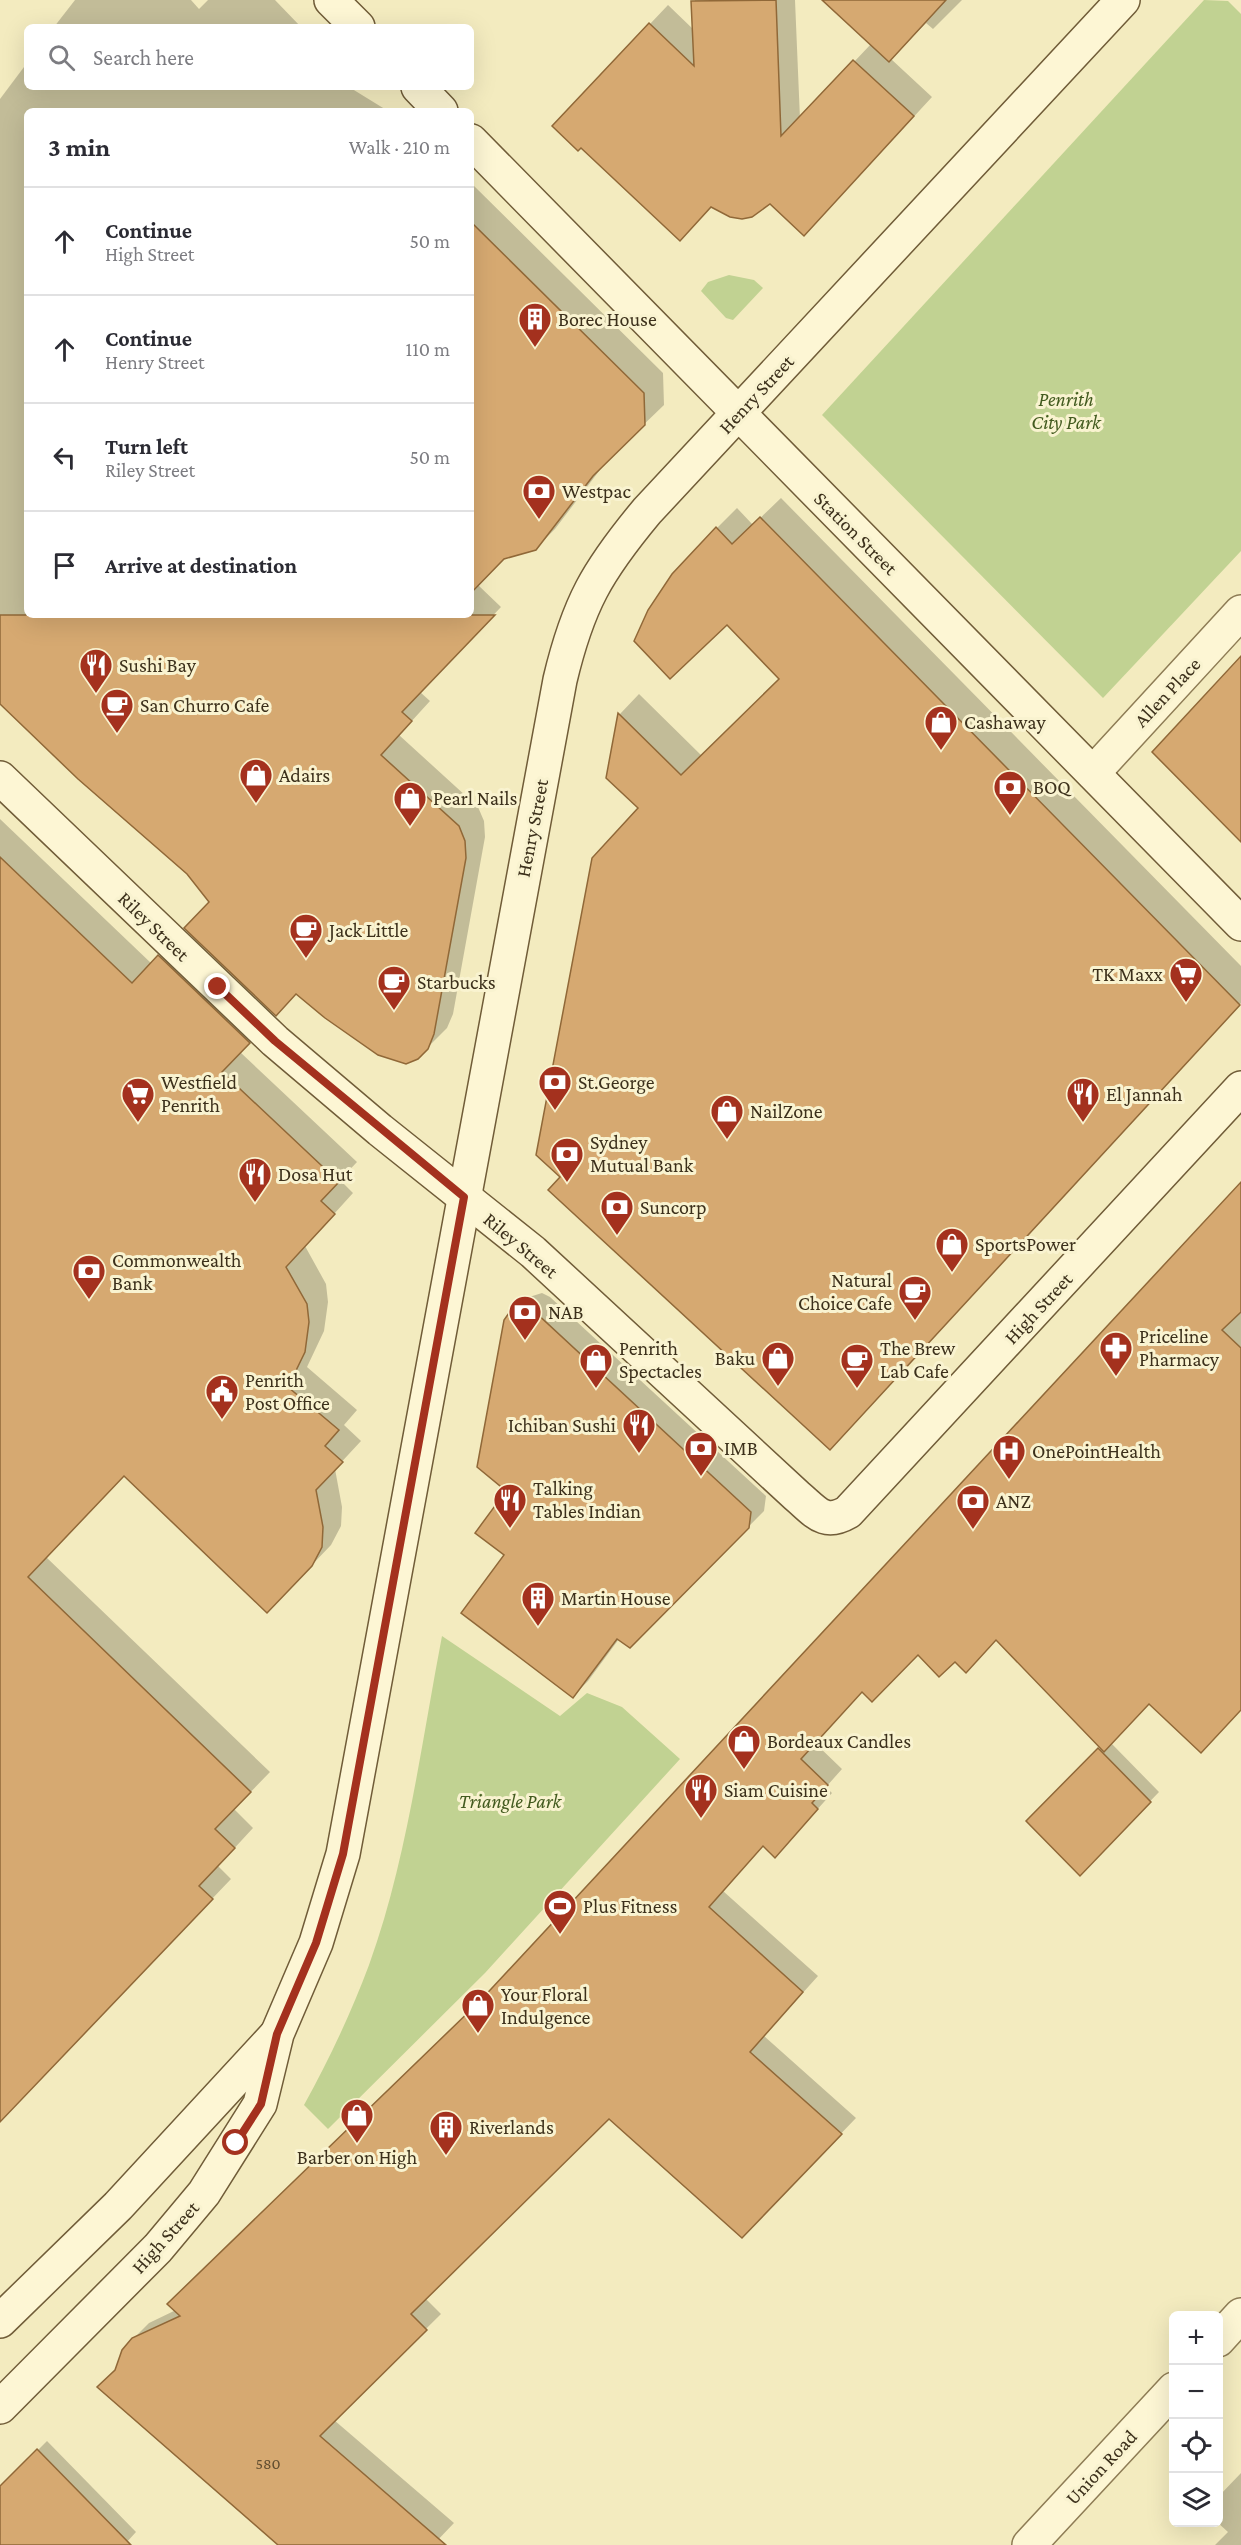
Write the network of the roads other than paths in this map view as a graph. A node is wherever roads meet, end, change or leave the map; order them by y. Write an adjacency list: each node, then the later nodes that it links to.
1 (331, 0): 3 (street)
2 (1123, 0): 7 (street, Henry Street)
3 (355, 24)
4 (421, 90): 5 (street)
5 (438, 108)
6 (474, 144): 7 (street, Station Street)
7 (737, 413): 9 (street, Station Street); 13 (street, Henry Street)
8 (1241, 612): 9 (street, Allen Place)
9 (1093, 773): 11 (street, Station Street)
10 (0, 778): 13 (street, Riley Street)
11 (1241, 924)
12 (1241, 1088): 14 (street, High Street)
13 (464, 1197): 14 (street, Riley Street); 15 (street, Henry Street)
14 (828, 1519)
15 (343, 1854): 16 (street, High Street)
16 (277, 2034): 18 (street, High Street); 21 (street, High Street)
17 (1241, 2315): 19 (street)
18 (0, 2321)
19 (1223, 2335)
20 (1169, 2393): 22 (street, Union Road)
21 (0, 2407)
22 (1029, 2545)

